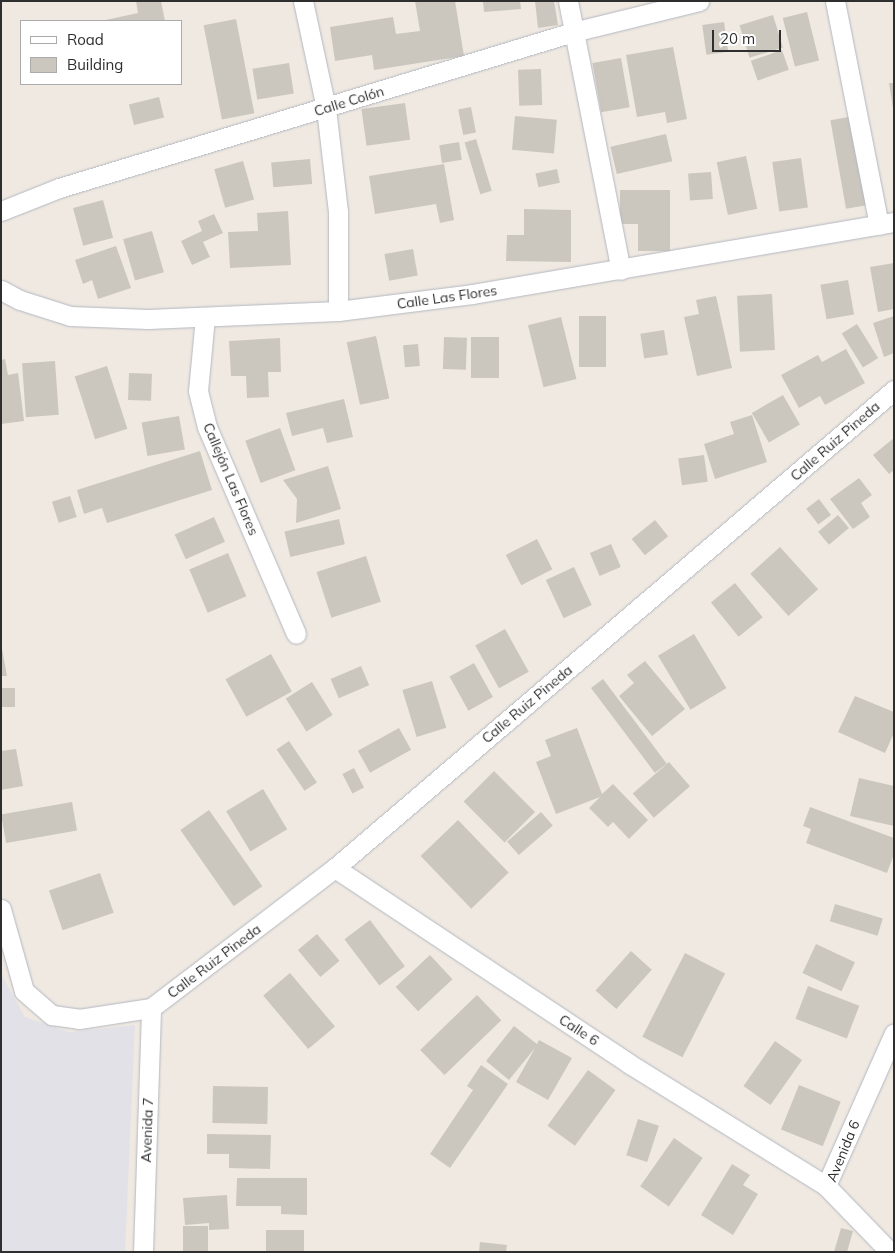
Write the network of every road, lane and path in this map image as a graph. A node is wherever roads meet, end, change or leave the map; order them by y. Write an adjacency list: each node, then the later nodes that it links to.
1 (304, 1): 6 (street)
2 (568, 1): 5 (street)
3 (699, 1): 5 (street, Calle Colón)
4 (834, 1): 8 (street)
5 (573, 32): 6 (street, Calle Colón); 9 (street)
6 (326, 108): 7 (street, Calle Colón); 11 (street)
7 (1, 211)
8 (886, 224): 9 (street, Calle Las Flores)
9 (620, 270): 11 (street, Calle Las Flores)
10 (1, 290): 12 (street, Calle Las Flores)
11 (338, 311): 12 (street, Calle Las Flores)
12 (206, 318): 14 (street, Callejón Las Flores)
13 (894, 390): 15 (street, Calle Ruiz Pineda)
14 (296, 634)
15 (335, 868): 17 (street, Calle Ruiz Pineda); 19 (street, Calle 6)
16 (1, 909): 17 (street)
17 (151, 1008): 20 (street, Avenida 7)
18 (894, 1033): 19 (street, Avenida 6)
19 (826, 1186): 21 (street, Avenida 6)
20 (143, 1252)
21 (890, 1252)

